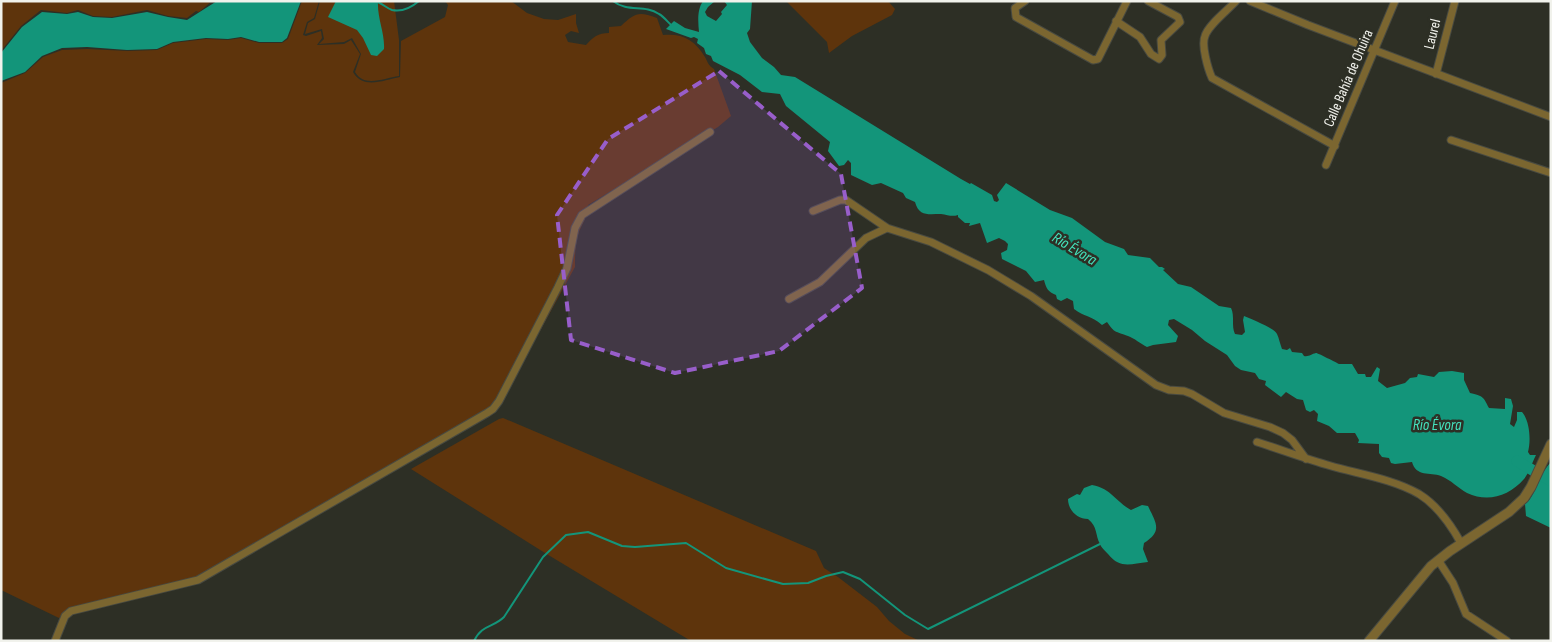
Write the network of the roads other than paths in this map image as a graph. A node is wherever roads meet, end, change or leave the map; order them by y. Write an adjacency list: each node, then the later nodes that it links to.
1 (1025, 1): 8 (street)
2 (1127, 1): 8 (street)
3 (1148, 1): 8 (street)
4 (1236, 1): 14 (street)
5 (1250, 1): 9 (street)
6 (1395, 1): 9 (street, Calle Bahía de Ohuira)
7 (1454, 1): 10 (street, Laurel)
8 (1116, 21)
9 (1374, 50): 10 (street); 14 (street, Calle Bahía de Ohuira)
10 (1436, 74): 11 (street)
11 (1551, 117)
12 (710, 132): 25 (street)
13 (1451, 140): 16 (street)
14 (1335, 146): 15 (street, Calle Bahía de Ohuira)
15 (1326, 165)
16 (1551, 173)
17 (813, 210): 18 (street)
18 (887, 228): 19 (street); 22 (street)
19 (789, 299)
20 (1257, 442): 22 (street)
21 (1551, 444): 23 (street)
22 (1306, 459): 23 (street)
23 (1461, 543): 24 (street)
24 (1438, 560): 26 (street); 27 (street)
25 (55, 641)
26 (1369, 641)
27 (1506, 641)

